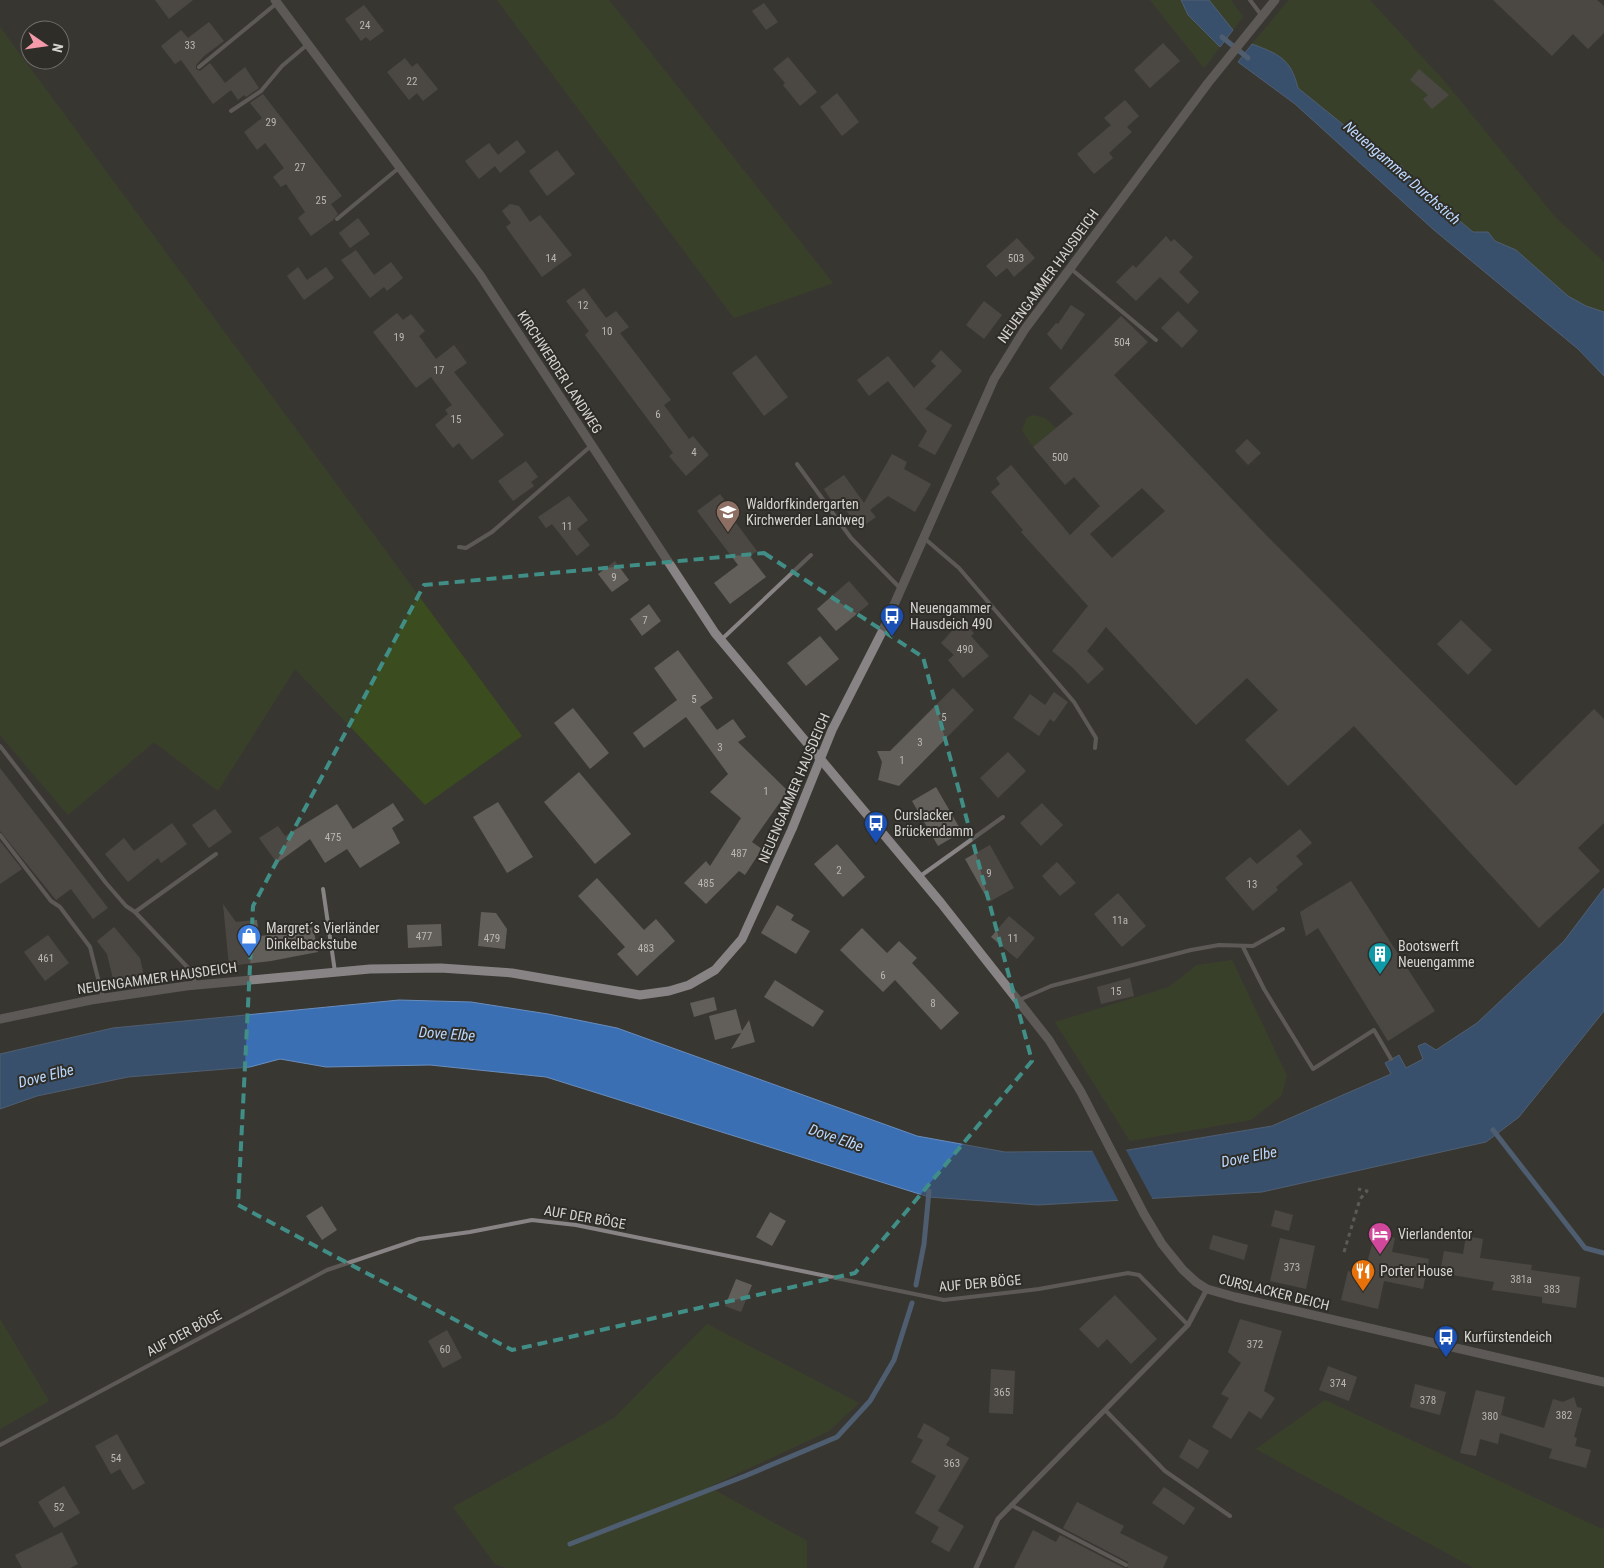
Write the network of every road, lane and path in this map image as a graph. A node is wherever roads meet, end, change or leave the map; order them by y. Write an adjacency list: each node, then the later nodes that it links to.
1 (1250, 0): 4 (lane)
2 (1275, 0): 4 (street, NEUENGAMMER HAUSDEICH)
3 (276, 2): 5 (street, KIRCHWERDER LANDWEG); 6 (lane)
4 (1262, 16): 10 (street, NEUENGAMMER HAUSDEICH)
5 (308, 44): 7 (lane); 8 (street, KIRCHWERDER LANDWEG)
6 (199, 67)
7 (231, 111)
8 (400, 167): 9 (lane); 12 (street, KIRCHWERDER LANDWEG)
9 (337, 218)
10 (1070, 268): 11 (lane); 14 (street, NEUENGAMMER HAUSDEICH)
11 (1156, 340)
12 (592, 445): 15 (lane); 18 (street, KIRCHWERDER LANDWEG)
13 (797, 464): 17 (lane)
14 (924, 538): 17 (street, NEUENGAMMER HAUSDEICH); 20 (lane)
15 (459, 547)
16 (811, 555): 18 (lane)
17 (901, 589): 21 (street, NEUENGAMMER HAUSDEICH)
18 (721, 640): 21 (street, KIRCHWERDER LANDWEG)
19 (0, 746): 27 (lane)
20 (1095, 748)
21 (820, 760): 25 (street); 30 (street, NEUENGAMMER HAUSDEICH)
22 (1003, 817): 25 (lane)
23 (0, 835): 32 (lane)
24 (216, 854): 27 (lane)
25 (919, 878): 33 (street)
26 (323, 889): 30 (lane)
27 (135, 912): 31 (lane)
28 (1283, 929): 29 (lane)
29 (1243, 947): 33 (lane); 35 (lane)
30 (335, 972): 31 (street, NEUENGAMMER HAUSDEICH)
31 (196, 985): 32 (street, NEUENGAMMER HAUSDEICH)
32 (104, 998): 34 (street, NEUENGAMMER HAUSDEICH)
33 (1019, 1000): 38 (street)
34 (0, 1019)
35 (1392, 1059)
36 (1358, 1189): 37 (path)
37 (1344, 1252)
38 (1208, 1289): 39 (street, CURSLACKER DEICH); 40 (street, CURSLACKER DEICH)
39 (1188, 1325): 41 (street, CURSLACKER DEICH); 42 (lane, AUF DER BÖGE)
40 (1604, 1382)
41 (1106, 1411): 43 (street, CURSLACKER DEICH); 44 (lane)
42 (0, 1446)
43 (1011, 1505): 45 (lane); 46 (street, CURSLACKER DEICH)
44 (1230, 1516)
45 (1126, 1565)
46 (976, 1568)

